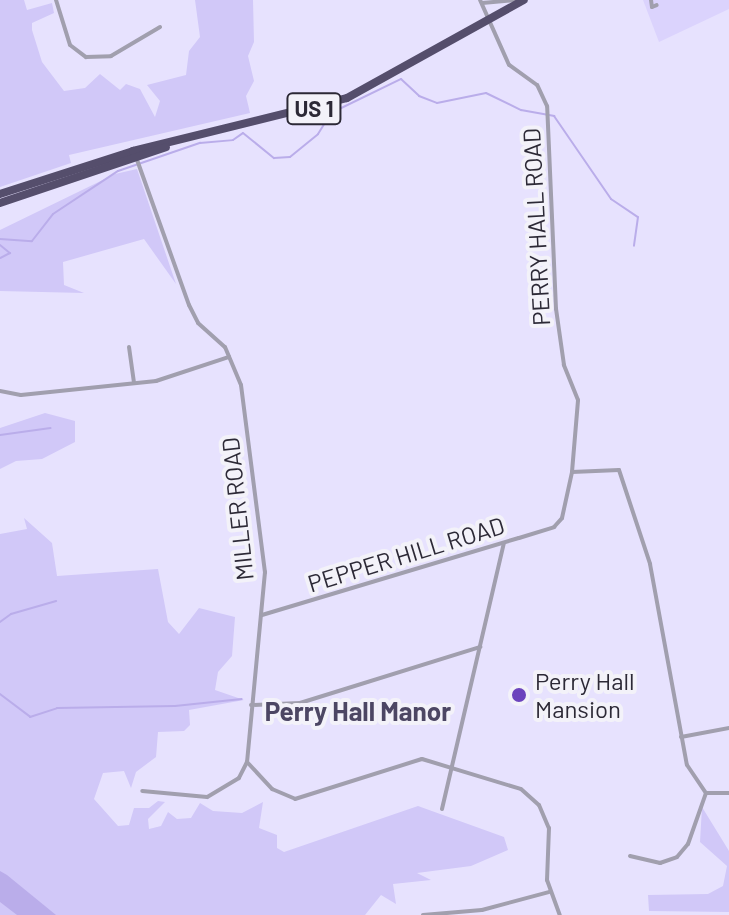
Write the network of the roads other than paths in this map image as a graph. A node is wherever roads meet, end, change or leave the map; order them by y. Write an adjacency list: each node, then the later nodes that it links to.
1 (56, 0): 5 (street)
2 (521, 0): 3 (street, PERRY HALL ROAD); 4 (highway, US 1)
3 (480, 1): 4 (street, PERRY HALL ROAD)
4 (488, 20): 6 (highway, US 1); 13 (street, PERRY HALL ROAD)
5 (160, 27)
6 (136, 160): 7 (highway, US 1); 8 (highway, US 1); 10 (street, MILLER ROAD)
7 (0, 194)
8 (0, 203)
9 (129, 347): 11 (street)
10 (229, 357): 11 (street); 16 (street, MILLER ROAD)
11 (134, 382): 12 (street)
12 (0, 391)
13 (572, 472): 14 (street, PERRY HALL ROAD); 20 (street)
14 (559, 523): 15 (street, PEPPER HILL ROAD)
15 (504, 543): 16 (street, PEPPER HILL ROAD); 17 (street)
16 (262, 615): 18 (street, MILLER ROAD)
17 (480, 647): 18 (street); 22 (street)
18 (251, 705): 21 (street, MILLER ROAD)
19 (729, 728): 20 (street)
20 (681, 737): 24 (street)
21 (247, 762): 22 (street); 23 (street)
22 (453, 765): 26 (street); 28 (street)
23 (142, 791)
24 (706, 793): 25 (street); 27 (street)
25 (729, 793)
26 (442, 809)
27 (630, 856)
28 (549, 892): 29 (street); 30 (street)
29 (423, 915)
30 (560, 915)

